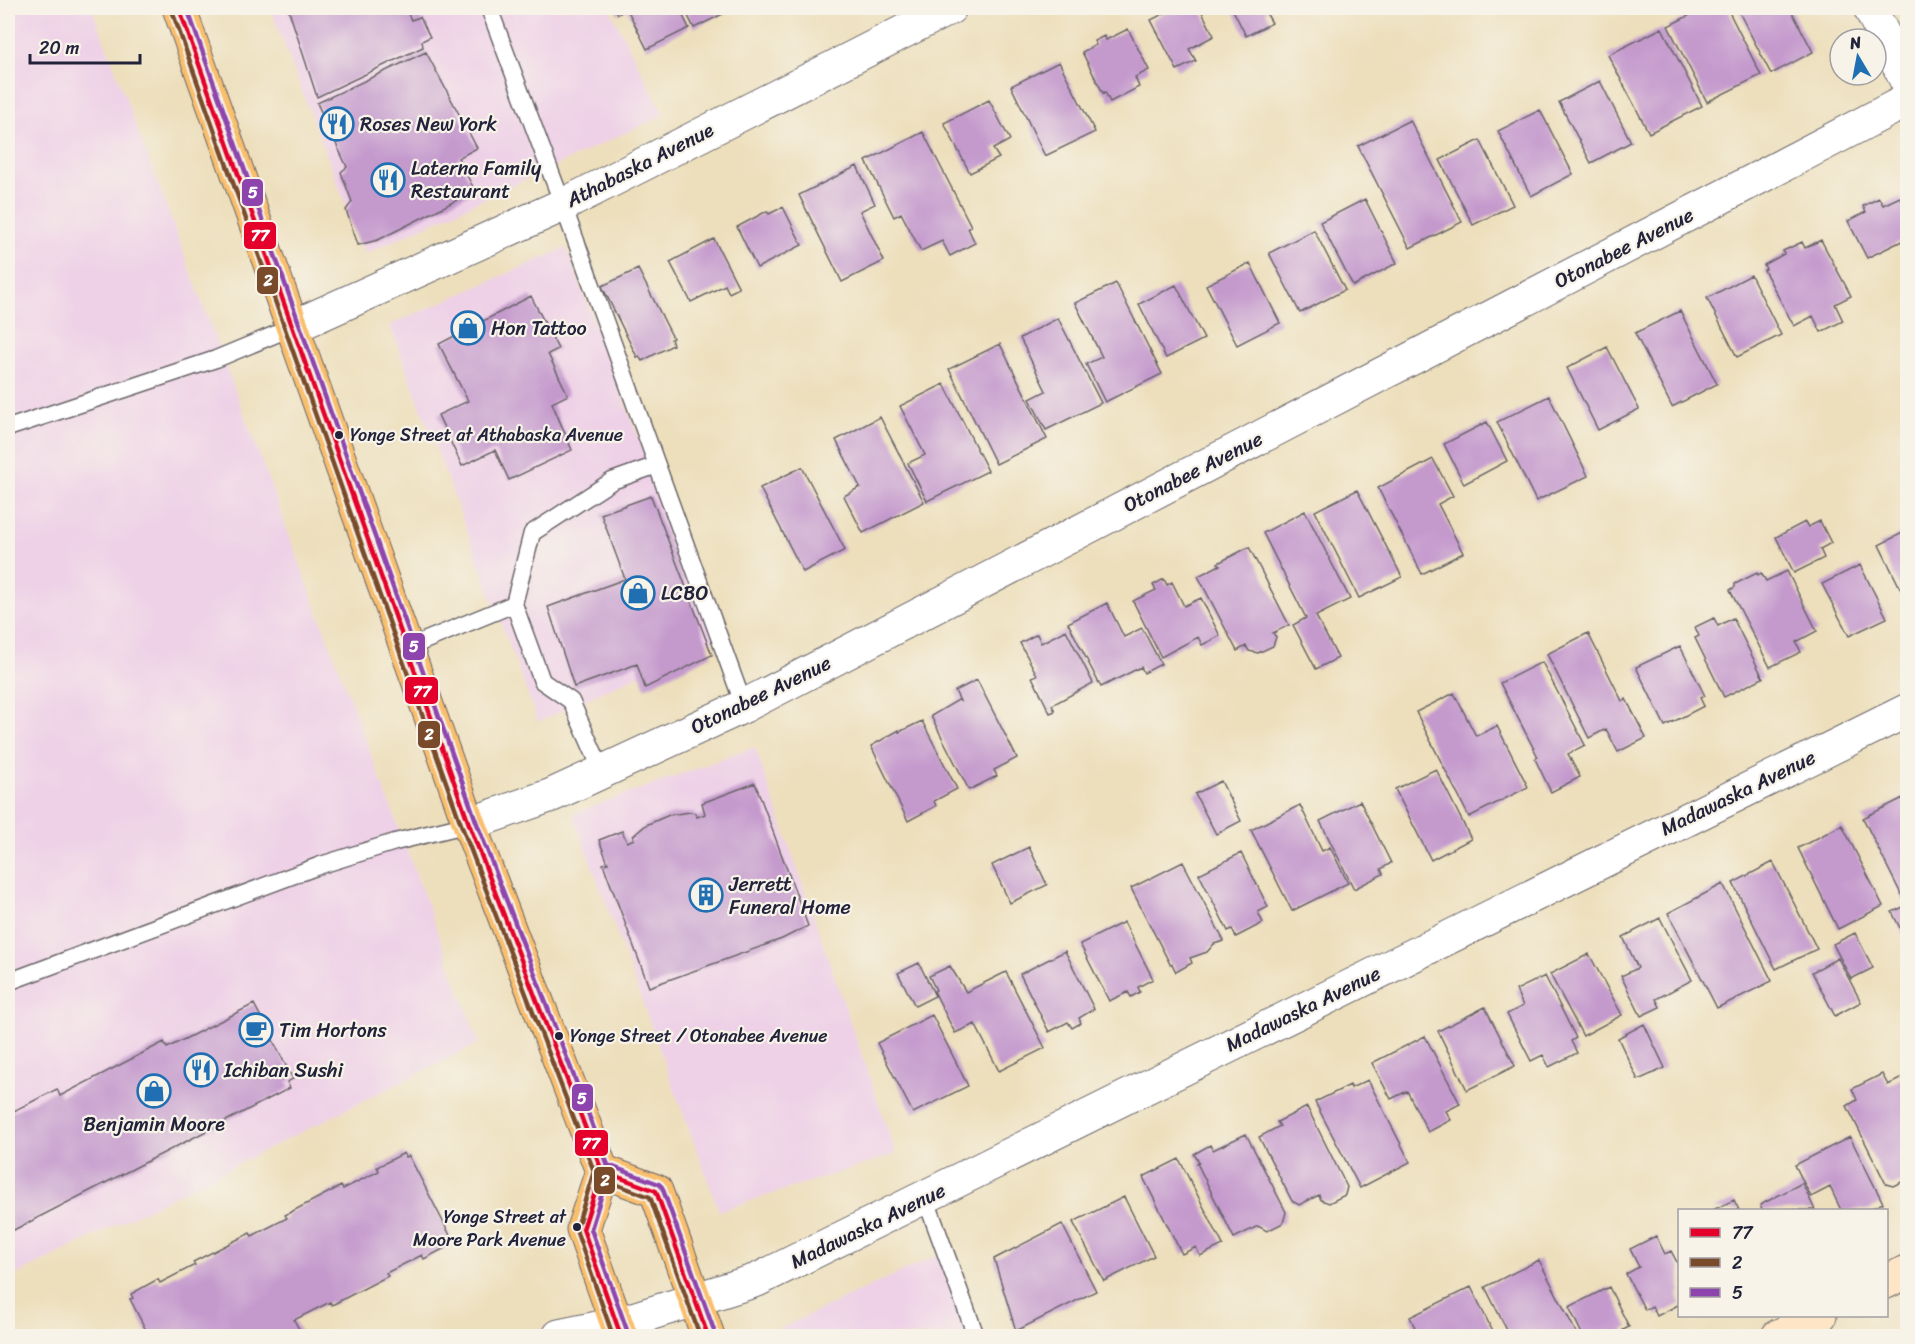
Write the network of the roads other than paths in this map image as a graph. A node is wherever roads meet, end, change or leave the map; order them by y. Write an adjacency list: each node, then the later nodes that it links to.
1 (179, 8): 8 (main road)
2 (489, 8): 7 (lane)
3 (950, 8): 7 (street, Athabaska Avenue)
4 (1870, 8): 5 (street)
5 (1908, 84)
6 (1908, 100): 13 (street, Otonabee Avenue)
7 (563, 204): 8 (street, Athabaska Avenue); 10 (lane)
8 (293, 327): 9 (lane); 12 (main road)
9 (8, 428)
10 (657, 465): 11 (lane); 13 (lane)
11 (513, 604): 12 (lane); 15 (lane)
12 (407, 648): 16 (main road)
13 (744, 706): 15 (street, Otonabee Avenue)
14 (1908, 710): 19 (street, Madawaska Avenue)
15 (602, 771): 16 (street, Otonabee Avenue)
16 (469, 824): 17 (lane); 18 (main road)
17 (8, 980)
18 (602, 1171): 22 (main road); 24 (main road)
19 (925, 1197): 22 (street, Madawaska Avenue); 27 (lane)
20 (1908, 1271): 21 (street)
21 (1888, 1281)
22 (695, 1301): 24 (street, Madawaska Avenue); 26 (main road)
23 (1818, 1317): 28 (street)
24 (619, 1330): 25 (street, Madawaska Avenue)
25 (559, 1336)
26 (708, 1336)
27 (976, 1336)
28 (1778, 1336)

